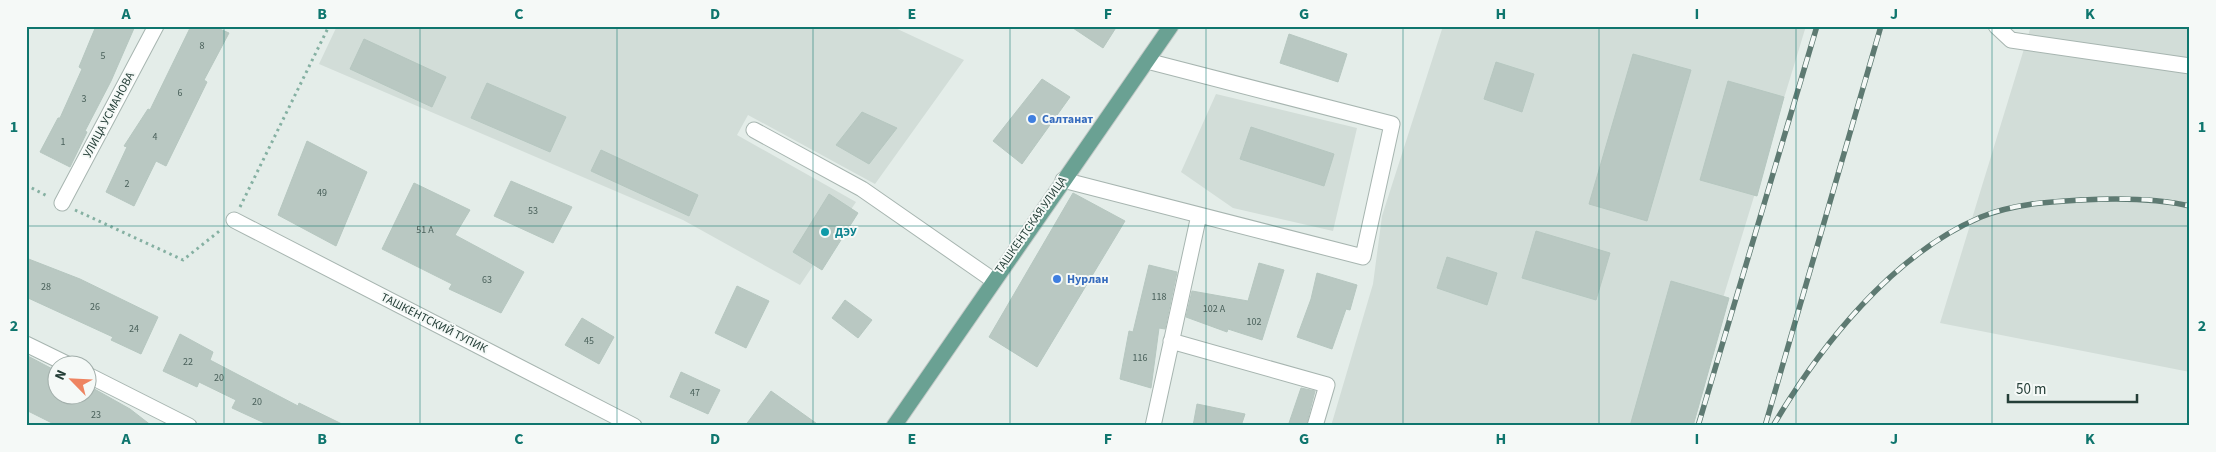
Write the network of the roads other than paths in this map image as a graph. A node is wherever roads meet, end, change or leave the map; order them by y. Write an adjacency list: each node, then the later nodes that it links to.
1 (156, 26): 8 (street, УЛИЦА УСМАНОВА)
2 (1171, 26): 4 (main road, ТАШКЕНТСКАЯ УЛИЦА)
3 (1996, 26): 5 (street)
4 (1147, 61): 7 (main road, ТАШКЕНТСКАЯ УЛИЦА); 9 (street)
5 (2190, 66)
6 (754, 130): 11 (street)
7 (1063, 180): 9 (street); 11 (main road, ТАШКЕНТСКАЯ УЛИЦА)
8 (62, 203)
9 (1199, 215): 12 (street)
10 (234, 220): 17 (street, ТАШКЕНТСКИЙ ТУПИК)
11 (993, 280): 18 (main road, ТАШКЕНТСКАЯ УЛИЦА)
12 (1171, 341): 19 (street); 20 (street)
13 (26, 344): 14 (street)
14 (48, 355)
15 (98, 380): 16 (street)
16 (189, 426)
17 (634, 426)
18 (894, 426)
19 (1153, 426)
20 (1315, 426)

